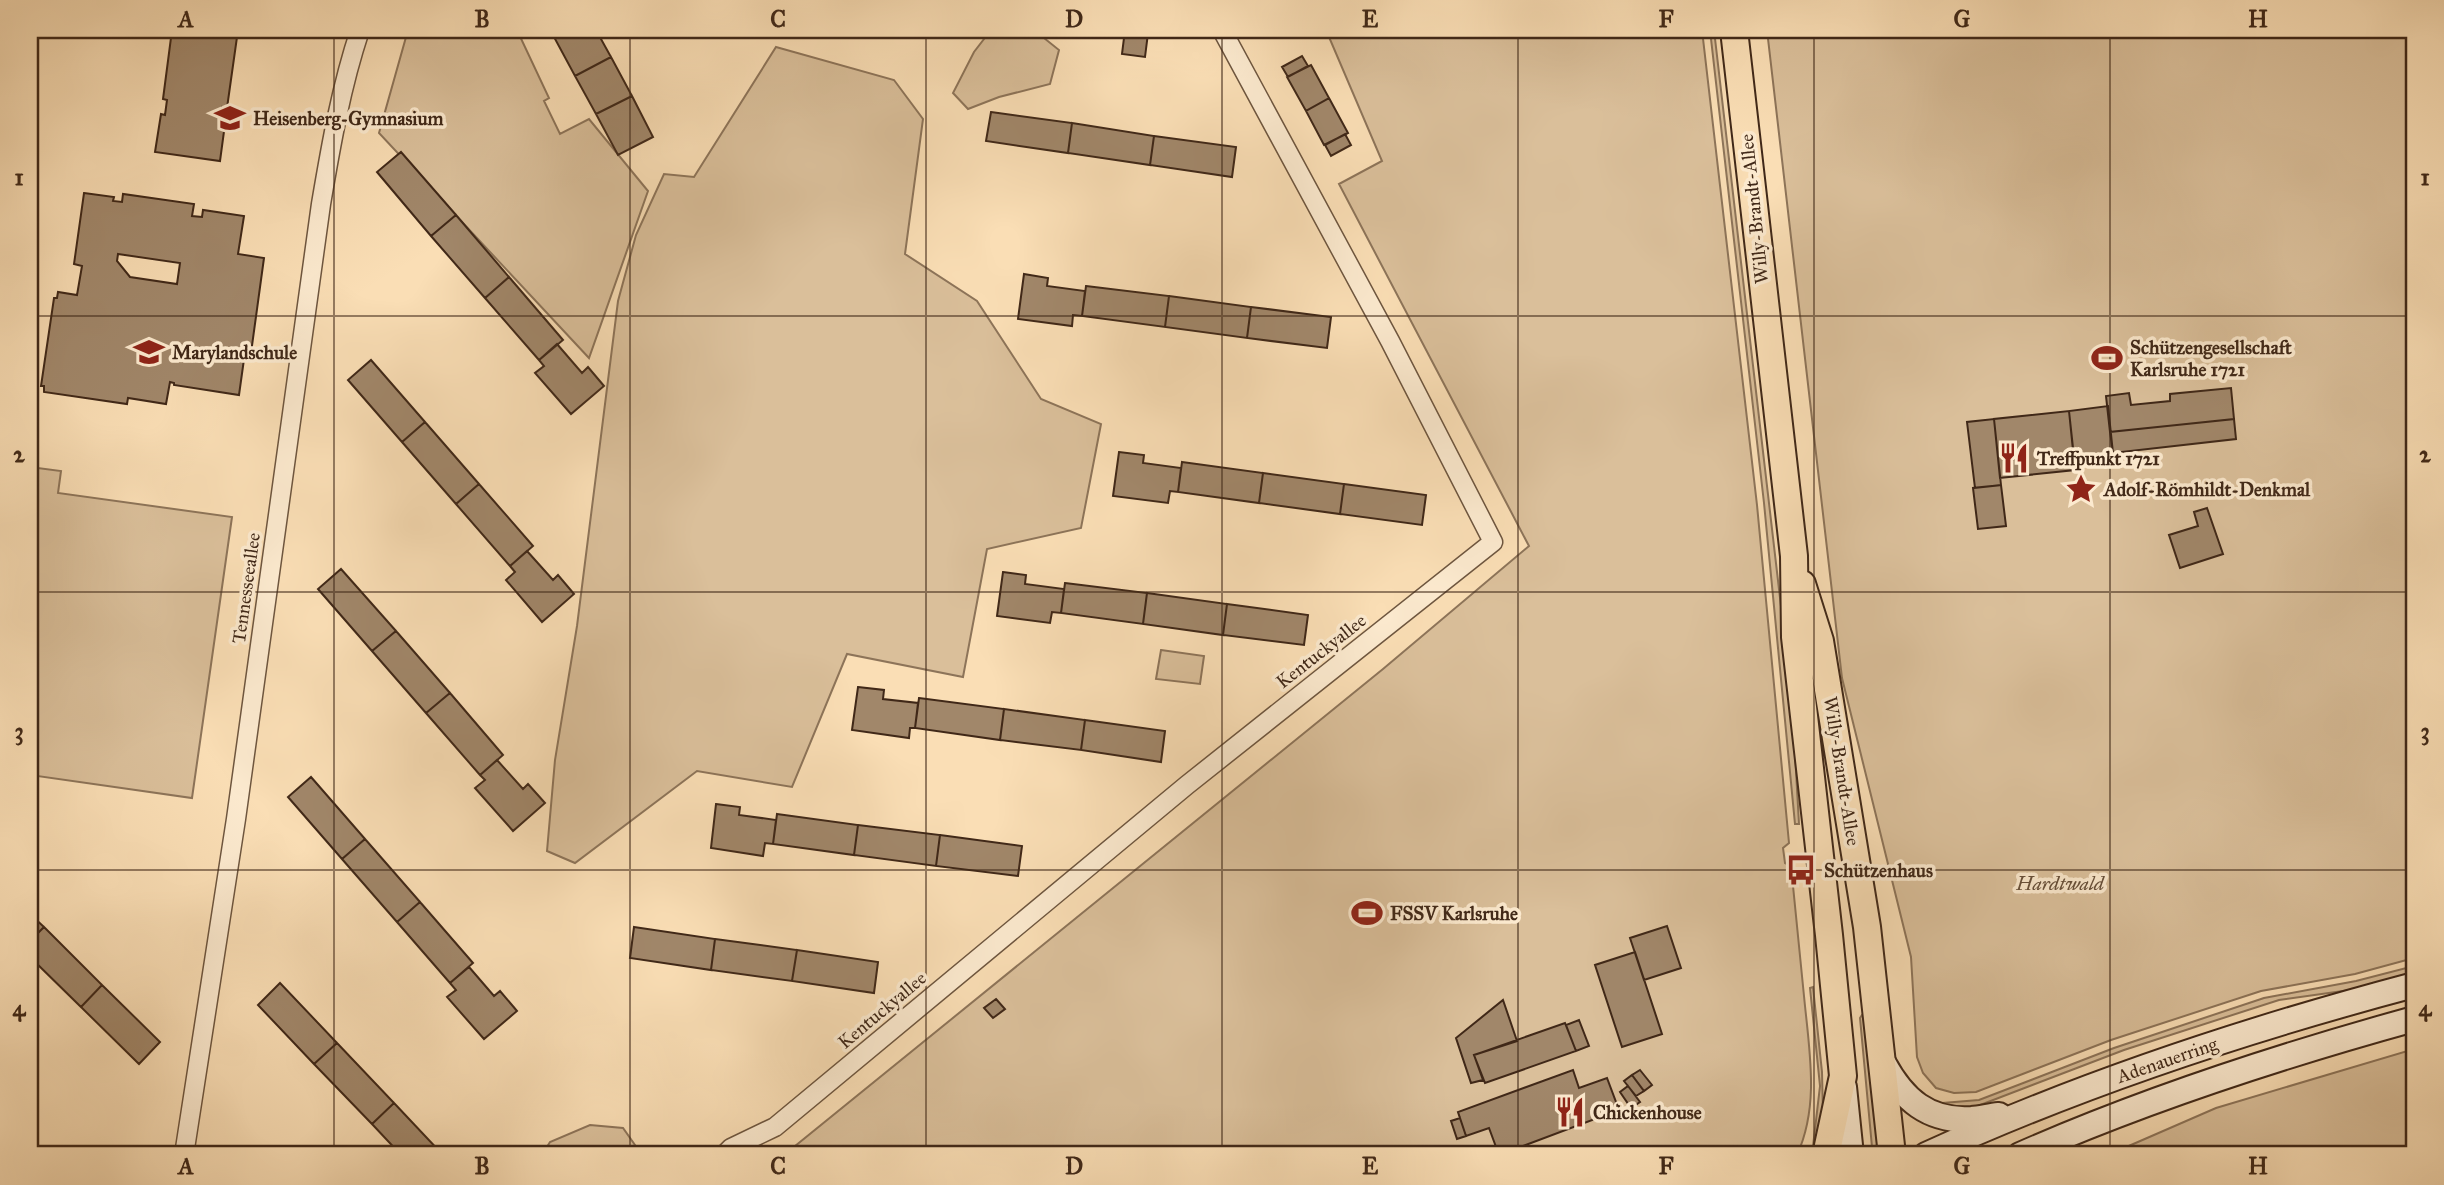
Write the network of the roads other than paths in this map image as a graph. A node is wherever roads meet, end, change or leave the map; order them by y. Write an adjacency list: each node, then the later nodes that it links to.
1 (360, 30): 10 (street, Tennesseeallee)
2 (1222, 30): 11 (street, Kentuckyallee)
3 (1734, 30): 4 (main road, Willy-Brandt-Allee)
4 (1794, 556): 7 (main road, Willy-Brandt-Allee); 8 (main road, Willy-Brandt-Allee)
5 (2414, 985): 9 (main road, Adenauerring)
6 (2414, 1019): 16 (main road, Adenauerring)
7 (1884, 1064): 9 (main road); 14 (main road, Willy-Brandt-Allee)
8 (1843, 1076): 12 (main road); 13 (main road, Willy-Brandt-Allee)
9 (2024, 1112): 15 (main road, Adenauerring)
10 (184, 1155)
11 (724, 1155)
12 (1826, 1155)
13 (1851, 1155)
14 (1892, 1155)
15 (1926, 1155)
16 (2020, 1155)

